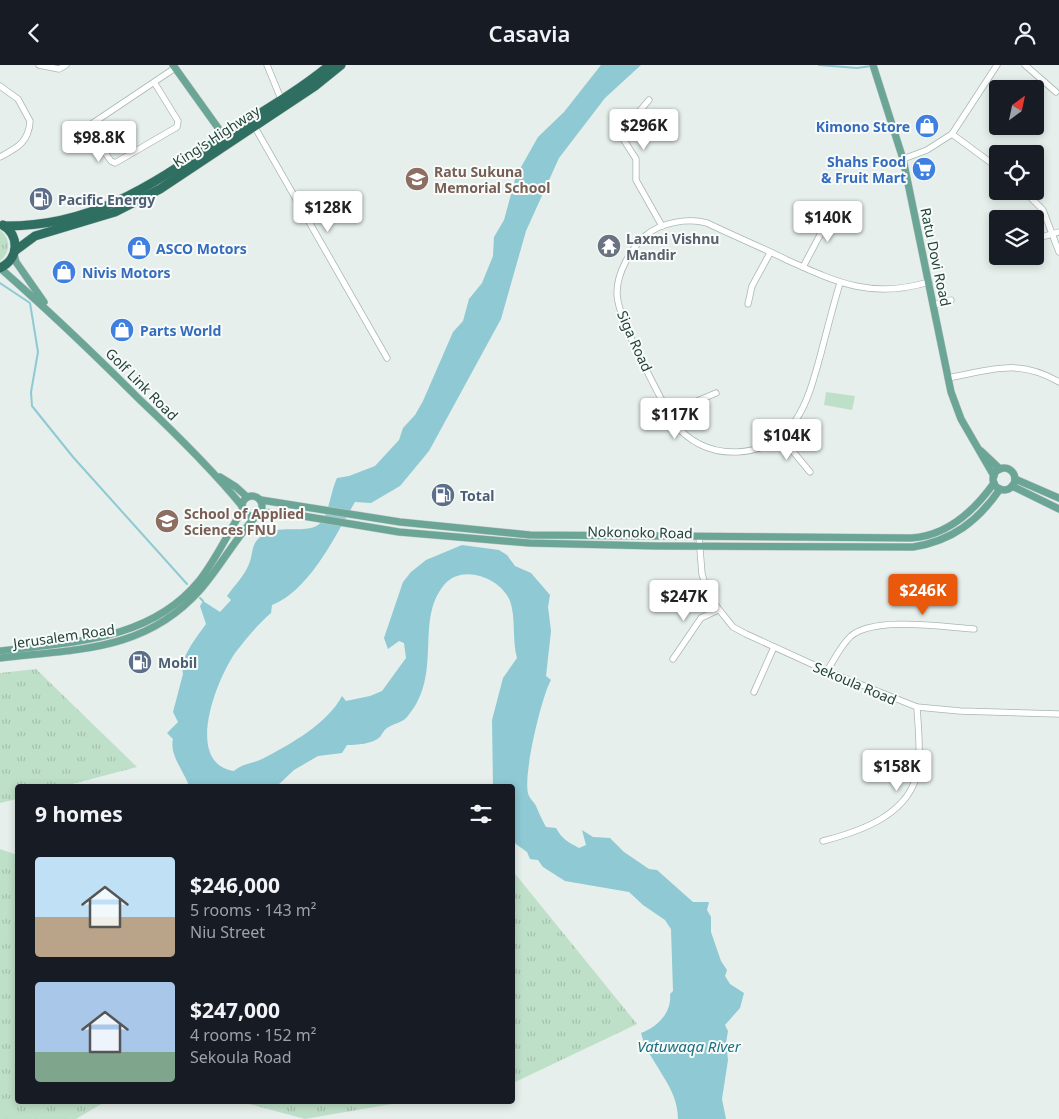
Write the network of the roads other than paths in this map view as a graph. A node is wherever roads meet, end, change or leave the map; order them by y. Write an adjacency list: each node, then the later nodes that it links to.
1 (38, 65): 2 (street)
2 (66, 65)
3 (267, 65): 13 (street)
4 (330, 65): 13 (highway, King's Highway)
5 (341, 65): 15 (highway, King's Highway)
6 (997, 65): 16 (street)
7 (1025, 65): 12 (street)
8 (174, 67): 10 (street); 17 (main road)
9 (873, 67): 19 (main road, Ratu Dovi Road)
10 (154, 82): 10 (street)
11 (0, 86): 18 (street)
12 (1056, 92)
13 (282, 99): 15 (highway, King's Highway)
14 (649, 99): 24 (street)
15 (253, 123): 17 (highway, King's Highway); 37 (street)
16 (952, 134): 19 (street); 20 (street)
17 (227, 140): 23 (highway, King's Highway); 27 (highway, King's Highway)
18 (0, 157)
19 (903, 159): 31 (main road, Ratu Dovi Road)
20 (989, 161)
21 (1034, 200): 25 (street)
22 (823, 209): 29 (street)
23 (2, 225): 27 (highway)
24 (662, 226): 28 (street, Siga Road); 41 (street, Siga Road)
25 (1056, 233): 26 (street)
26 (1059, 251)
27 (15, 252): 30 (highway, King's Highway); 36 (main road, Golf Link Road)
28 (770, 253): 29 (street); 34 (street)
29 (803, 267): 32 (street)
30 (0, 268): 36 (main road, Golf Link Road)
31 (929, 282): 32 (street); 35 (main road, Ratu Dovi Road)
32 (840, 283): 42 (street, Siga Road)
33 (951, 300): 35 (street)
34 (748, 304)
35 (934, 305): 38 (main road, Ratu Dovi Road)
36 (50, 311): 46 (main road, Golf Link Road)
37 (387, 358)
38 (948, 378): 39 (street); 43 (main road, Ratu Dovi Road)
39 (1059, 381)
40 (716, 393): 41 (street)
41 (669, 413): 42 (street, Siga Road)
42 (781, 437): 45 (street)
43 (981, 451): 44 (main road, Ratu Dovi Road); 47 (main road, Ratu Dovi Road)
44 (1000, 469): 47 (main road); 48 (main road)
45 (810, 472)
46 (215, 474): 50 (main road, Golf Link Road); 53 (main road, Golf Link Road)
47 (994, 480): 49 (main road); 57 (main road, Nokonoko Road)
48 (1013, 483): 49 (main road); 51 (main road); 54 (main road)
49 (1000, 489): 58 (main road, Nokonoko Road)
50 (247, 497): 52 (main road); 53 (main road)
51 (1059, 498)
52 (261, 500): 55 (main road); 56 (main road, Nokonoko Road)
53 (242, 508): 55 (main road); 62 (main road, Jerusalem Road)
54 (1059, 509)
55 (259, 513): 56 (main road, Nokonoko Road); 63 (main road, Jerusalem Road)
56 (502, 536): 57 (main road, Nokonoko Road); 58 (main road, Nokonoko Road)
57 (699, 537): 58 (street, Sekoula Road)
58 (700, 545): 59 (street, Sekoula Road)
59 (718, 610): 61 (street, Sekoula Road); 64 (street)
60 (974, 629): 65 (street)
61 (774, 647): 65 (street, Sekoula Road); 66 (street)
62 (0, 651)
63 (0, 658)
64 (673, 659)
65 (827, 671): 67 (street, Sekoula Road)
66 (754, 692)
67 (917, 707): 68 (street, Sekoula Road); 69 (street)
68 (1059, 714)
69 (823, 841)

